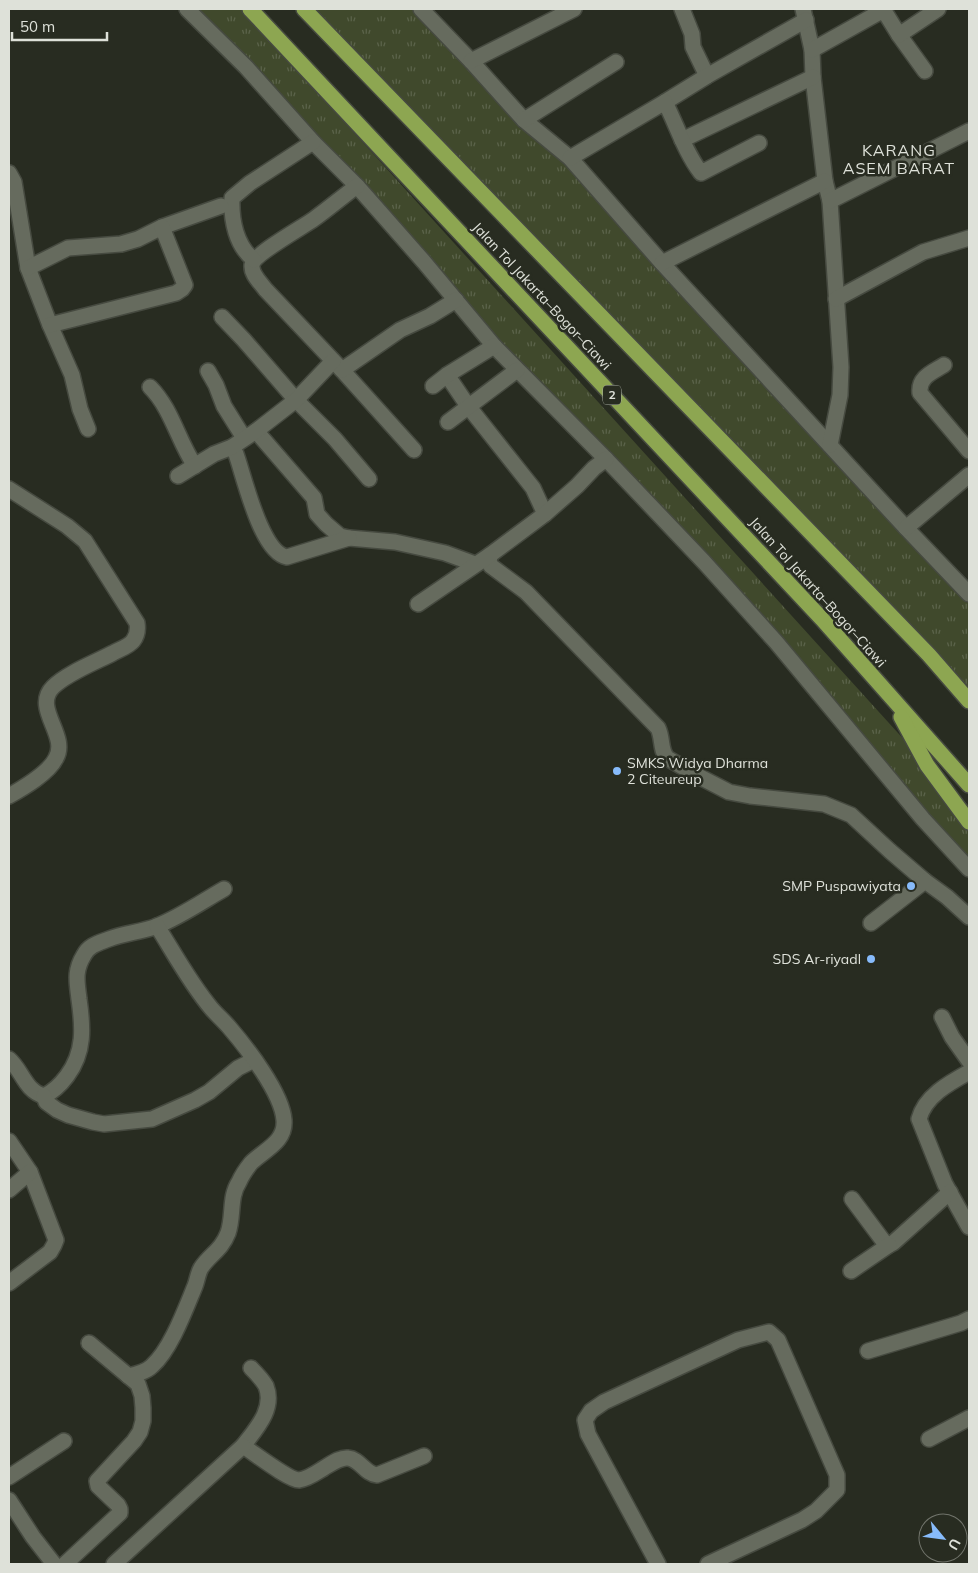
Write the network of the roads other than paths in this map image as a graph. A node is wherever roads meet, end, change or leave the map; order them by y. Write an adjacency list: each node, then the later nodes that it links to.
1 (187, 9): 22 (street)
2 (250, 9): 70 (highway, Jalan Tol Jakarta–Bogor–Ciawi / 2)
3 (304, 9): 68 (highway, Jalan Tol Jakarta–Bogor–Ciawi)
4 (421, 9): 13 (street)
5 (574, 9): 13 (street)
6 (682, 9): 16 (street)
7 (913, 9): 10 (street)
8 (938, 9): 10 (street)
9 (805, 14): 12 (street); 16 (street)
10 (916, 25): 11 (street)
11 (899, 36): 12 (street); 15 (street)
12 (812, 50): 17 (street)
13 (471, 61): 19 (street)
14 (616, 62): 19 (street)
15 (925, 71)
16 (707, 76): 18 (street)
17 (813, 78): 21 (street); 26 (street)
18 (665, 102): 21 (street); 24 (street)
19 (524, 120): 24 (street)
20 (969, 131): 28 (street)
21 (682, 140): 23 (street)
22 (313, 142): 27 (street); 32 (street)
23 (759, 142)
24 (570, 158): 33 (street)
25 (9, 173): 34 (street)
26 (826, 181): 28 (street); 33 (street)
27 (357, 186): 32 (street); 36 (street)
28 (830, 202): 35 (street)
29 (221, 206): 30 (street)
30 (162, 228): 34 (street); 38 (street)
31 (969, 238): 35 (street)
32 (254, 260): 41 (street)
33 (662, 263): 52 (street)
34 (28, 268): 38 (street)
35 (836, 299): 52 (street)
36 (456, 300): 39 (street); 41 (street)
37 (222, 317): 47 (street)
38 (50, 325): 50 (street)
39 (494, 346): 42 (street); 44 (street)
40 (944, 364): 54 (street)
41 (338, 366): 47 (street); 53 (street)
42 (517, 370): 48 (street); 55 (street)
43 (208, 371): 51 (street)
44 (447, 375): 45 (street); 48 (street)
45 (433, 386)
46 (150, 387): 56 (street)
47 (296, 400): 51 (street); 59 (street)
48 (468, 406): 49 (street); 61 (street)
49 (448, 422)
50 (88, 429)
51 (244, 438): 56 (street); 63 (street); 63 (street)
52 (830, 444): 62 (street)
53 (414, 450)
54 (969, 451)
55 (606, 459): 61 (street); 75 (street)
56 (195, 466): 58 (street)
57 (969, 475): 62 (street)
58 (178, 476)
59 (369, 479)
60 (9, 489): 73 (street)
61 (545, 514): 64 (street)
62 (906, 528): 66 (street)
63 (349, 538): 65 (street)
64 (490, 555): 65 (street); 76 (street)
65 (475, 564): 67 (street)
66 (969, 594)
67 (418, 604)
68 (929, 655): 69 (highway); 71 (highway, Jalan Tol Jakarta–Bogor–Ciawi)
69 (969, 689)
70 (889, 694): 72 (highway, Jalan Tol Jakarta–Bogor–Ciawi / 2); 74 (highway)
71 (969, 701)
72 (969, 786)
73 (9, 796)
74 (969, 822)
75 (969, 870)
76 (925, 881): 78 (street); 79 (street)
77 (224, 889): 80 (street)
78 (969, 917)
79 (871, 923)
80 (157, 926): 83 (street); 86 (street)
81 (942, 1017): 84 (street)
82 (9, 1058): 86 (street)
83 (254, 1060): 86 (street); 100 (street)
84 (969, 1061)
85 (969, 1072): 90 (street)
86 (44, 1096)
87 (9, 1141): 88 (street)
88 (30, 1172): 89 (street); 95 (street)
89 (9, 1190)
90 (950, 1192): 92 (street); 93 (street)
91 (852, 1200): 93 (street)
92 (969, 1226)
93 (888, 1244): 94 (street)
94 (851, 1271)
95 (9, 1283)
96 (969, 1319): 98 (street)
97 (89, 1343): 100 (street)
98 (868, 1350)
99 (251, 1368): 104 (street)
100 (128, 1376): 109 (street)
101 (969, 1418): 102 (street)
102 (930, 1439)
103 (64, 1441): 106 (street)
104 (243, 1446): 105 (street); 110 (street)
105 (424, 1456)
106 (9, 1477)
107 (9, 1500): 108 (street)
108 (54, 1564)
109 (65, 1564)
110 (114, 1564)
111 (658, 1564): 112 (street)
112 (708, 1564)

